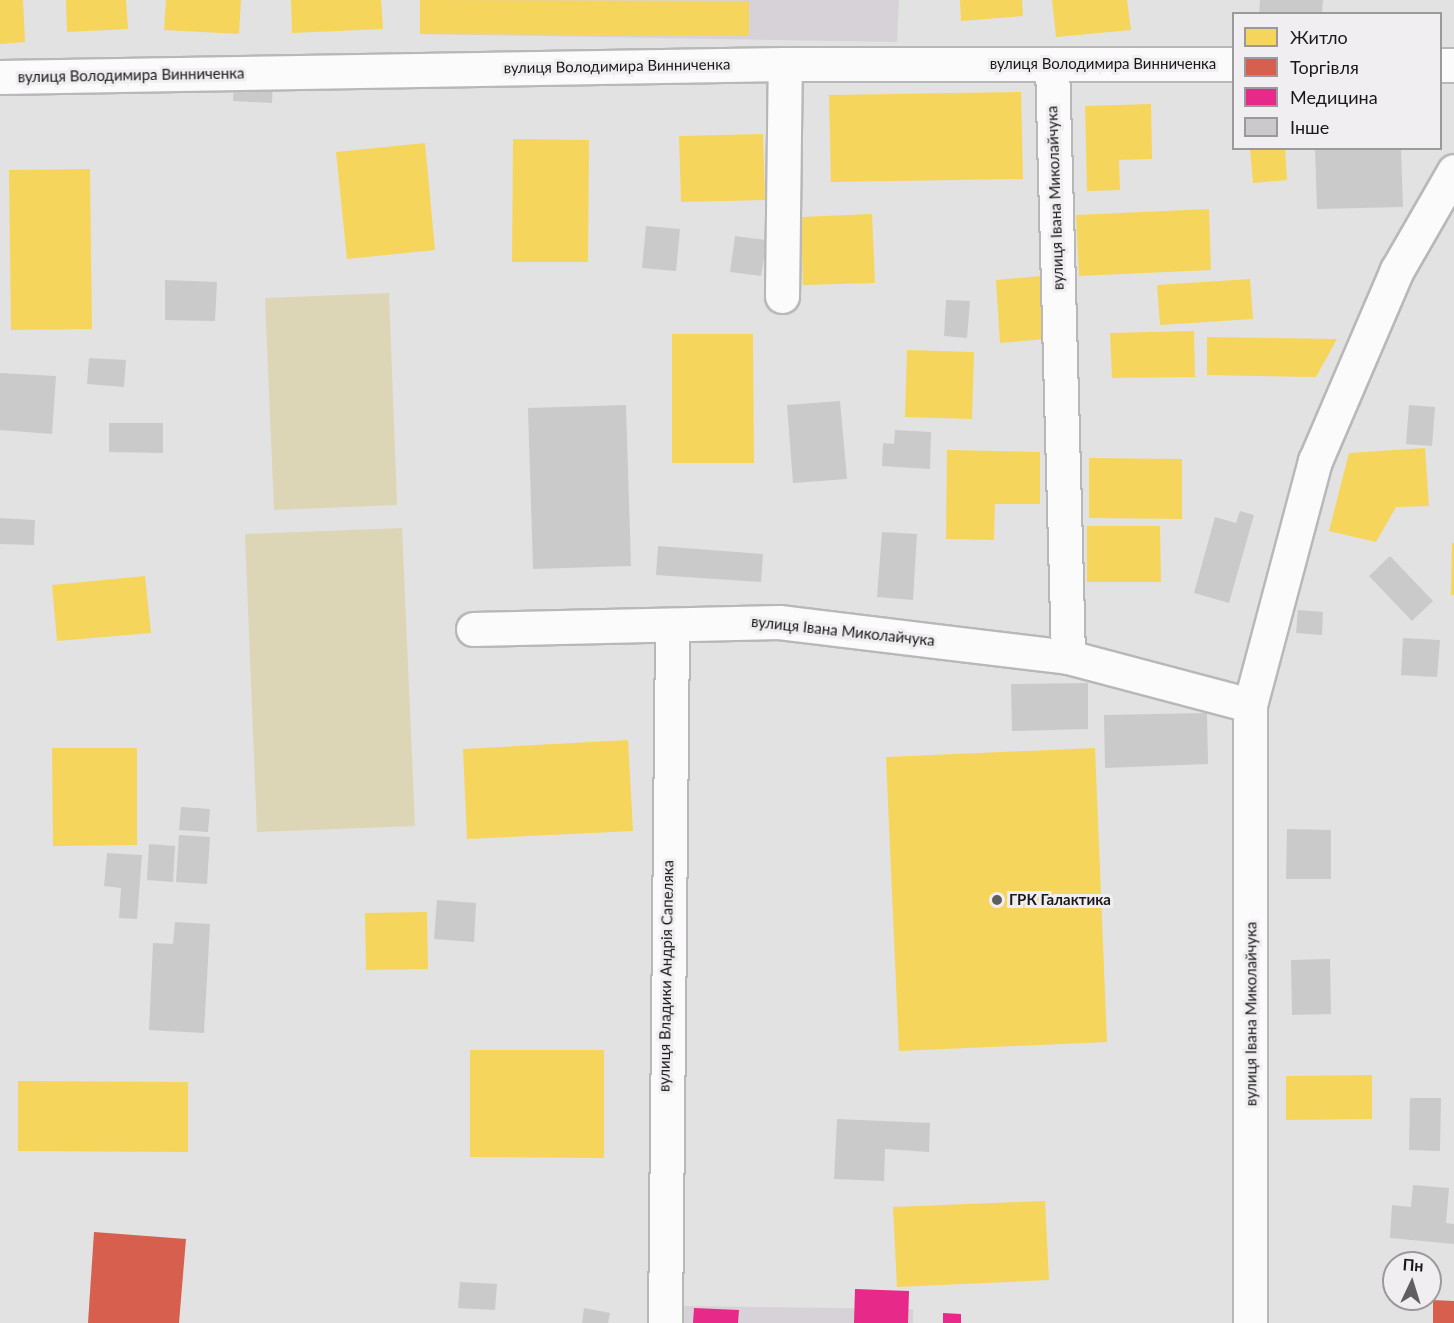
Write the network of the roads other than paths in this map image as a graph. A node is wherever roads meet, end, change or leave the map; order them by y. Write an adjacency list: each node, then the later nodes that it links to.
1 (785, 64): 2 (street, вулиця Володимира Винниченка); 4 (street, вулиця Володимира Винниченка); 6 (street)
2 (1052, 64): 3 (street, вулиця Володимира Винниченка); 9 (street, вулиця Івана Миколайчука)
3 (1232, 64)
4 (0, 77)
5 (1454, 171): 10 (street, вулиця Івана Миколайчука)
6 (782, 296)
7 (672, 628): 8 (street, вулиця Івана Миколайчука); 9 (street, вулиця Івана Миколайчука); 11 (street, вулиця Владики Андрія Сапеляка)
8 (473, 629)
9 (1068, 657): 10 (street, вулиця Івана Миколайчука)
10 (1250, 705): 12 (street, вулиця Івана Миколайчука)
11 (665, 1323)
12 (1250, 1323)

